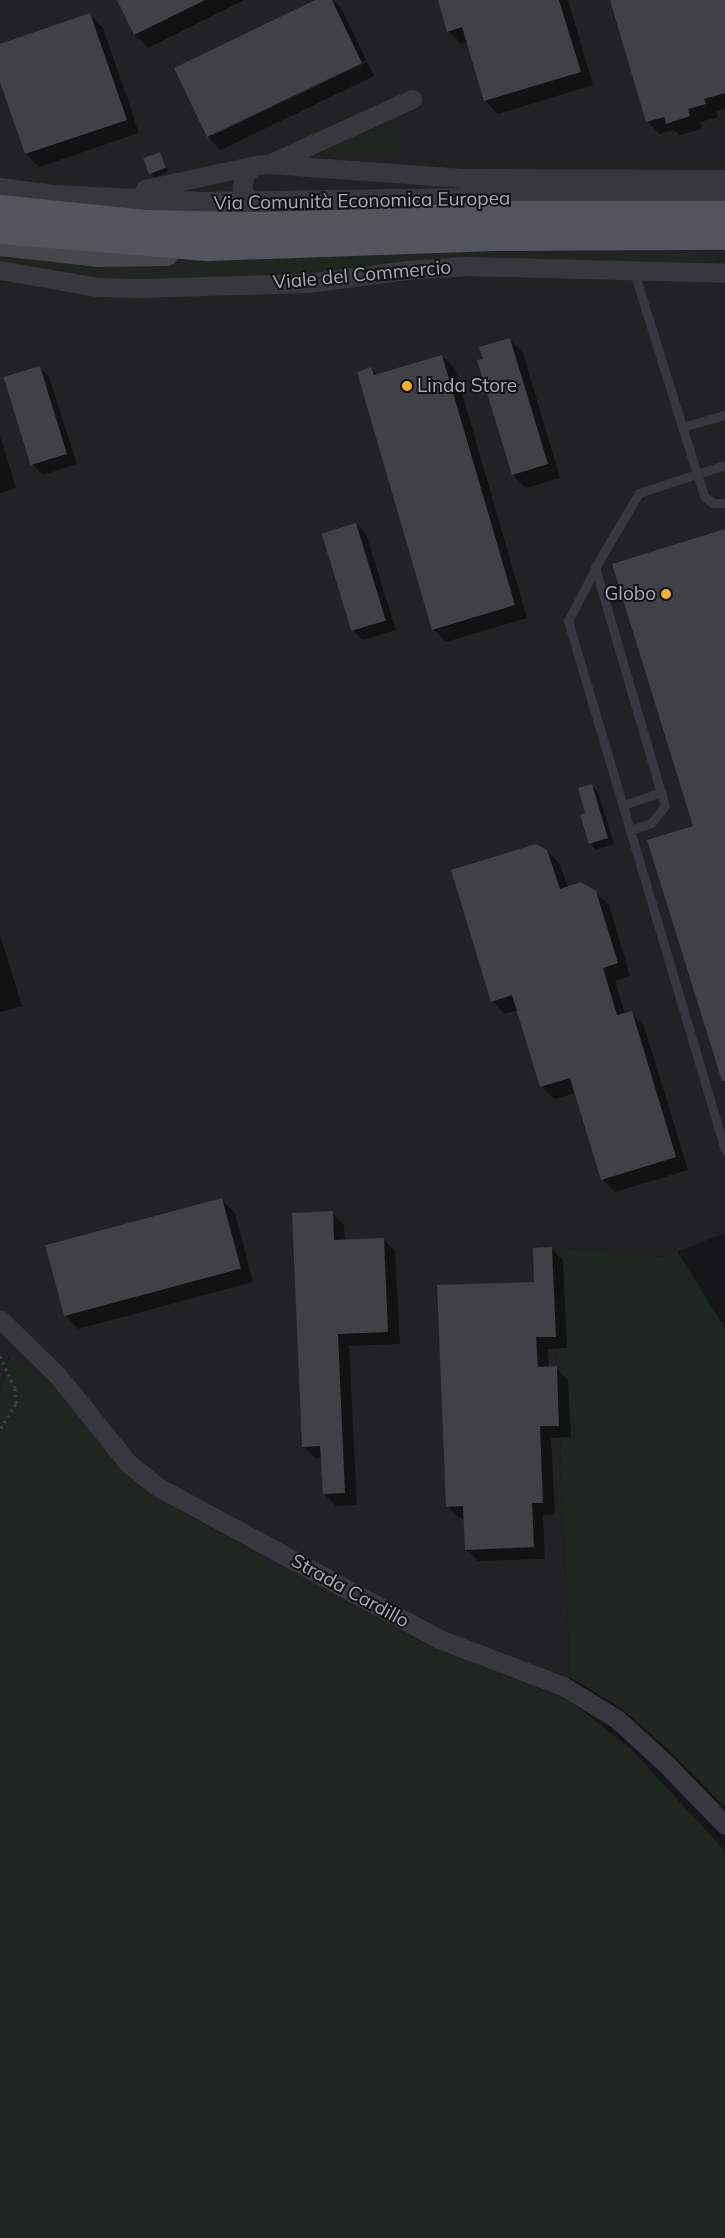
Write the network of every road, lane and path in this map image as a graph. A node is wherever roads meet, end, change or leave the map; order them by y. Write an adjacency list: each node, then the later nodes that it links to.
1 (412, 99): 2 (street)
2 (261, 165): 3 (street); 6 (street); 7 (street)
3 (725, 179)
4 (0, 189): 6 (street, Via Comunità Economica Europea)
5 (725, 195): 7 (street, Via Comunità Economica Europea)
6 (146, 201): 7 (street, Via Comunità Economica Europea)
7 (249, 203)
8 (0, 209): 9 (main road)
9 (725, 215)
10 (0, 230): 13 (main road)
11 (725, 236): 13 (main road)
12 (0, 243): 13 (main road)
13 (209, 248)
14 (0, 270): 15 (street, Viale del Commercio)
15 (634, 272): 16 (street, Viale del Commercio); 18 (lane)
16 (725, 273)
17 (725, 415): 18 (lane)
18 (682, 426): 20 (lane)
19 (725, 465): 20 (lane)
20 (697, 474): 21 (lane); 22 (lane)
21 (725, 503)
22 (595, 568): 23 (lane); 24 (lane)
23 (662, 792): 24 (lane); 25 (lane)
24 (623, 805): 25 (lane)
25 (630, 830): 26 (lane)
26 (725, 1150)
27 (0, 1319): 30 (street, Strada Cardillo)
28 (0, 1356): 29 (path)
29 (0, 1430)
30 (725, 1825)

